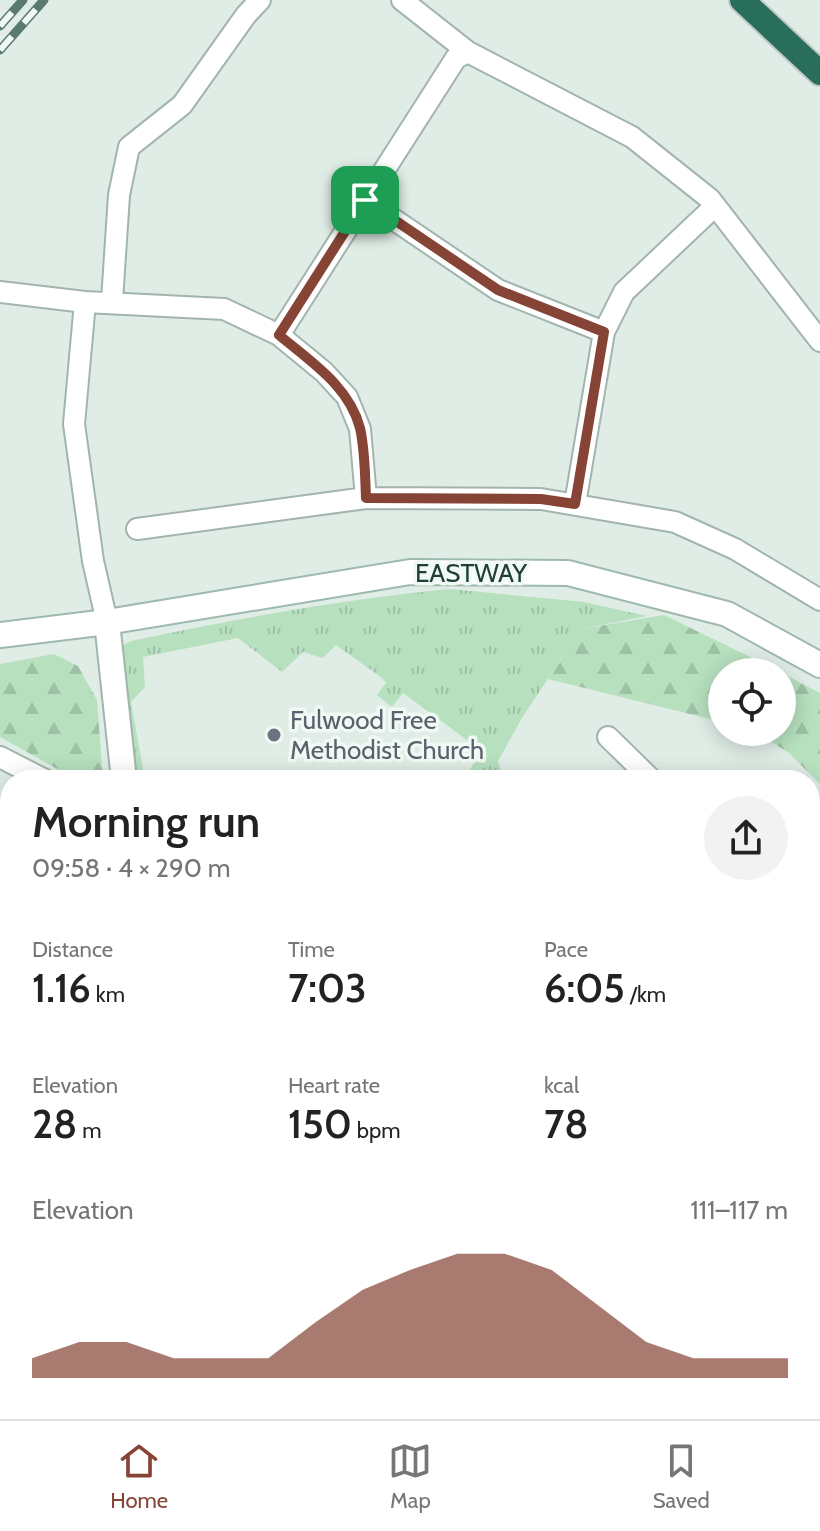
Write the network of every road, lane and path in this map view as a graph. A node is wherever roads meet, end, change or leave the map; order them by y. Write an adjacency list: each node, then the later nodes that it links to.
1 (260, 0): 9 (street)
2 (402, 0): 4 (street)
3 (742, 0): 5 (highway)
4 (468, 52): 6 (street); 7 (street)
5 (820, 73)
6 (365, 200): 11 (street); 12 (street)
7 (715, 206): 11 (street); 13 (street)
8 (0, 292): 10 (street)
9 (112, 301): 10 (street); 12 (street)
10 (85, 302): 18 (street)
11 (604, 332): 15 (street)
12 (279, 335): 14 (street)
13 (820, 341)
14 (366, 498): 15 (street); 16 (street)
15 (575, 504): 17 (street)
16 (137, 529)
17 (820, 600)
18 (107, 622): 19 (main road, EASTWAY); 20 (main road, EASTWAY); 24 (main road)
19 (0, 635)
20 (820, 665)
21 (608, 737): 25 (street)
22 (1, 759): 23 (street)
23 (24, 770)
24 (123, 770)
25 (642, 770)

